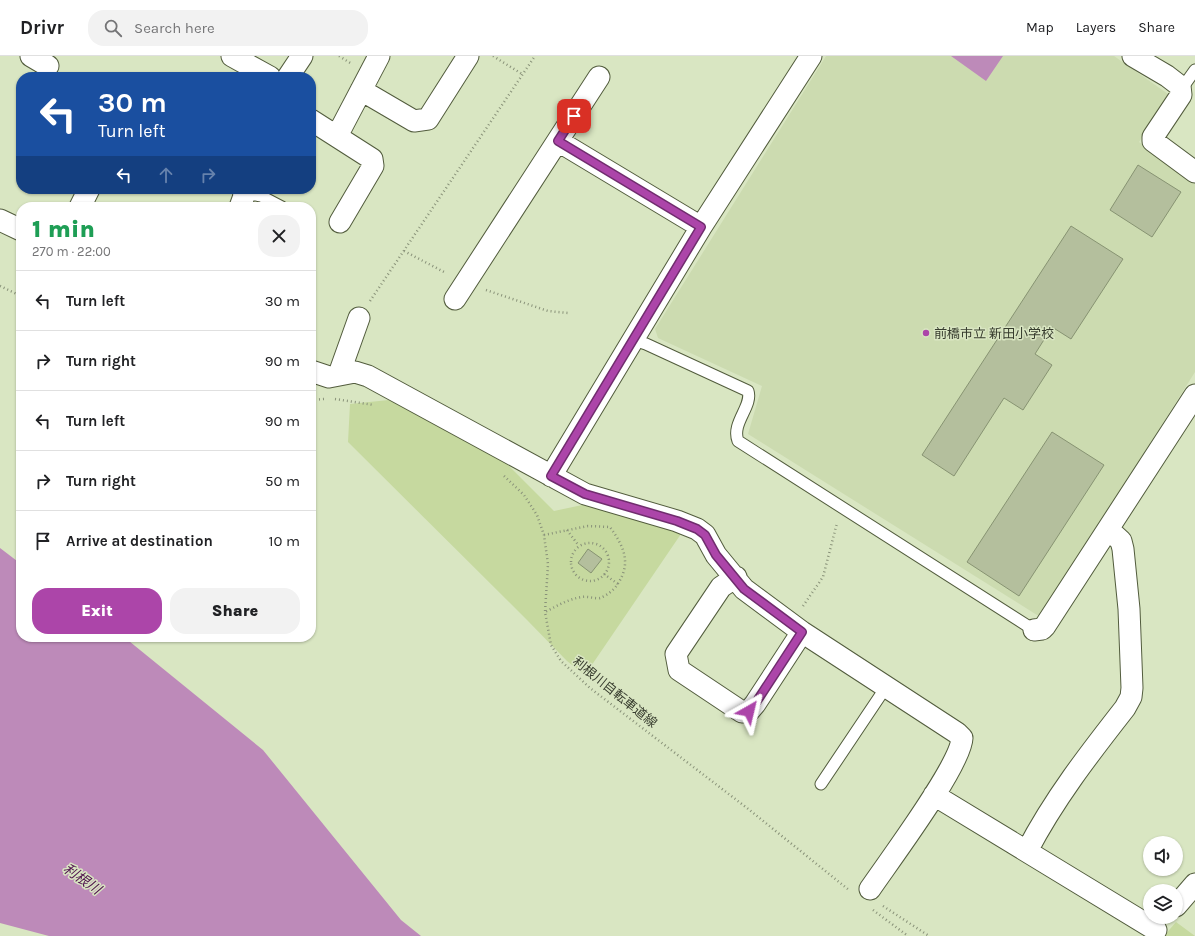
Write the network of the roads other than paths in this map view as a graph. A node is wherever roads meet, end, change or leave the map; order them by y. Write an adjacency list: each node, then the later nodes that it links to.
1 (232, 56): 8 (street)
2 (302, 56): 9 (street)
3 (379, 56): 12 (street)
4 (468, 56): 12 (street)
5 (811, 56): 21 (street)
6 (1134, 56): 11 (street)
7 (1195, 70): 11 (lane)
8 (261, 72)
9 (291, 72)
10 (599, 77): 15 (street)
11 (1180, 86): 16 (street)
12 (361, 90): 14 (street)
13 (316, 123): 14 (street)
14 (337, 136): 20 (street)
15 (558, 141): 21 (street); 23 (street)
16 (1195, 172)
17 (242, 196): 18 (lane)
18 (272, 202)
19 (0, 220): 22 (street)
20 (340, 222)
21 (701, 227): 25 (street)
22 (16, 228)
23 (460, 291)
24 (359, 318): 27 (street)
25 (634, 340): 29 (street); 33 (lane)
26 (316, 373): 27 (street)
27 (340, 374): 29 (street)
28 (1195, 394): 30 (street)
29 (551, 476): 31 (street)
30 (1108, 530): 33 (street); 37 (street)
31 (736, 577): 32 (street); 32 (street)
32 (797, 628): 34 (street)
33 (1034, 630)
34 (886, 687): 35 (lane); 36 (street)
35 (821, 784)
36 (934, 795): 37 (street); 39 (street)
37 (1027, 852): 41 (street)
38 (1195, 884): 40 (street)
39 (865, 897)
40 (1183, 898)
41 (1158, 928)

